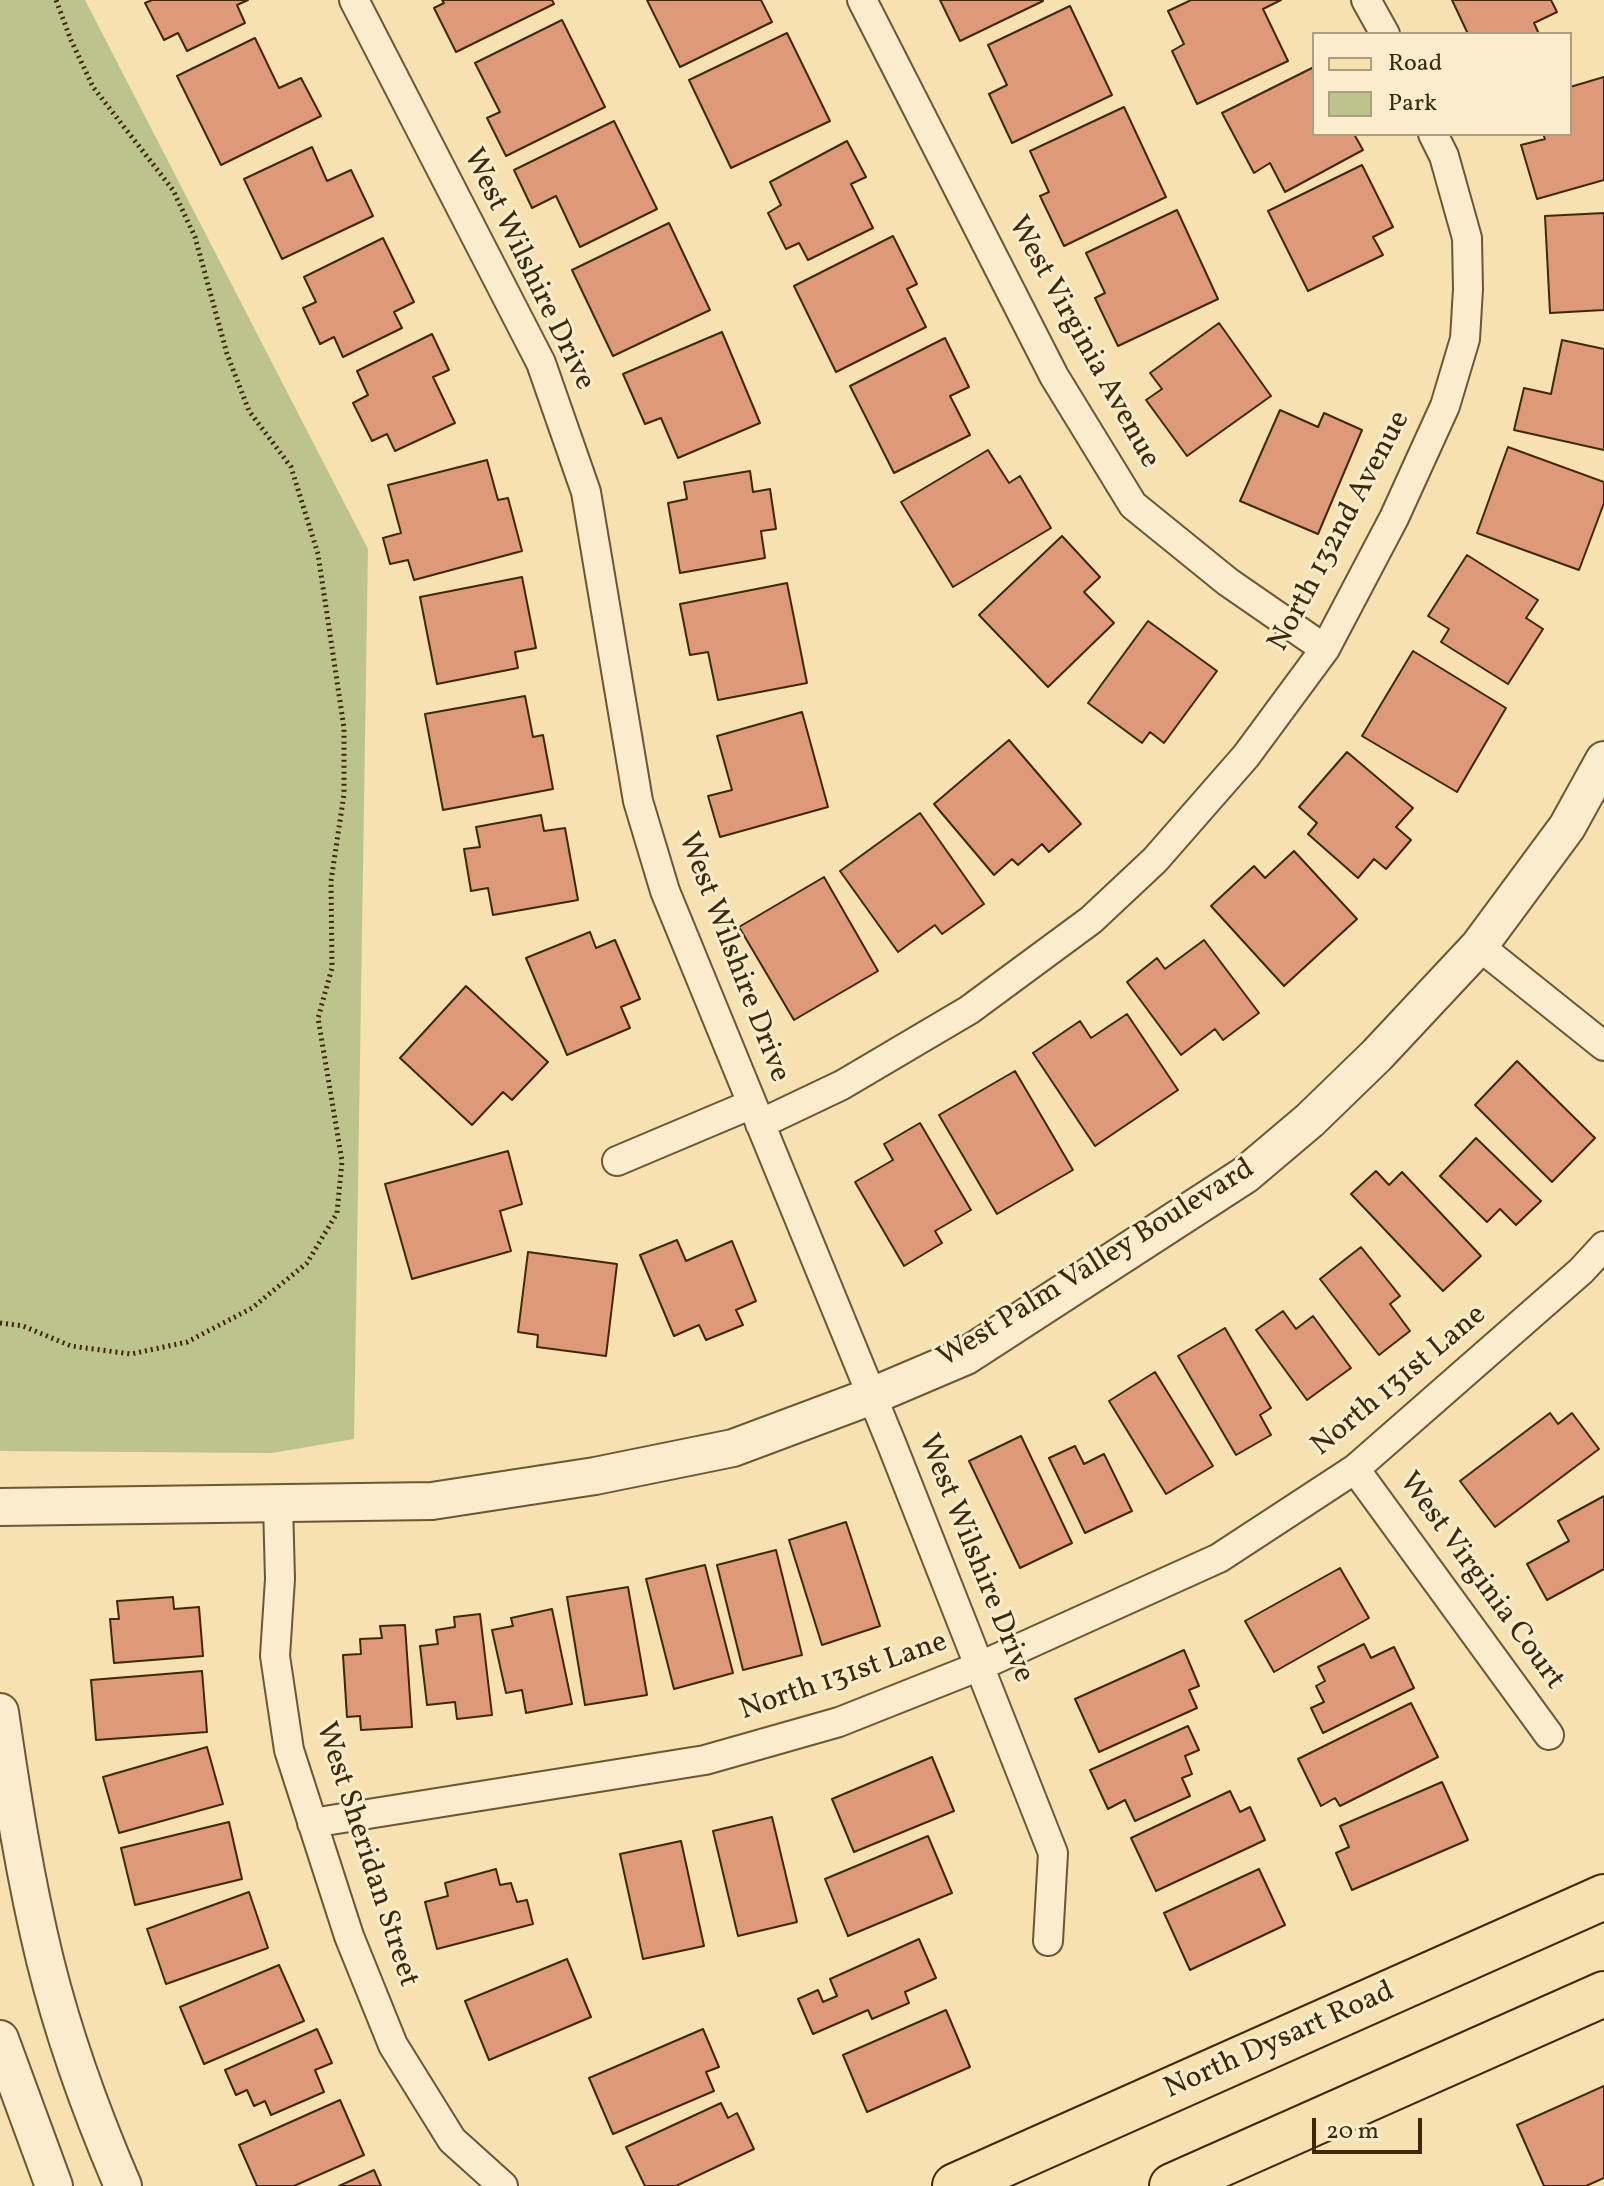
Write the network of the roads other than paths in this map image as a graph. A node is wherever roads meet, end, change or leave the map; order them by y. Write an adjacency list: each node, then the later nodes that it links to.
1 (354, 0): 10 (street, West Wilshire Drive)
2 (862, 0): 6 (street, West Virginia Avenue)
3 (1366, 0): 4 (street)
4 (1384, 32)
5 (1434, 136): 6 (street, North 132nd Avenue)
6 (1325, 649): 10 (street, North 132nd Avenue)
7 (1604, 760): 8 (street, West Palm Valley Boulevard)
8 (1479, 946): 9 (street); 13 (street, West Palm Valley Boulevard)
9 (1604, 1046)
10 (756, 1114): 11 (street, North 132nd Avenue); 13 (street, West Wilshire Drive)
11 (617, 1161)
12 (1604, 1246): 14 (street, North 131st Lane)
13 (872, 1396): 15 (street, West Palm Valley Boulevard); 17 (street, West Wilshire Drive)
14 (1355, 1469): 17 (street, North 131st Lane); 19 (street, West Virginia Court)
15 (278, 1504): 16 (street, West Palm Valley Boulevard); 20 (street, West Sheridan Street)
16 (0, 1507)
17 (980, 1666): 20 (street, North 131st Lane); 22 (street, West Wilshire Drive)
18 (0, 1712): 26 (street)
19 (1549, 1735)
20 (312, 1823): 27 (street, West Sheridan Street)
21 (1604, 1897): 28 (main road, North Dysart Road)
22 (1048, 1941)
23 (1604, 1994): 29 (main road)
24 (0, 2039): 25 (street)
25 (54, 2186)
26 (123, 2186)
27 (503, 2186)
28 (955, 2186)
29 (1172, 2186)

